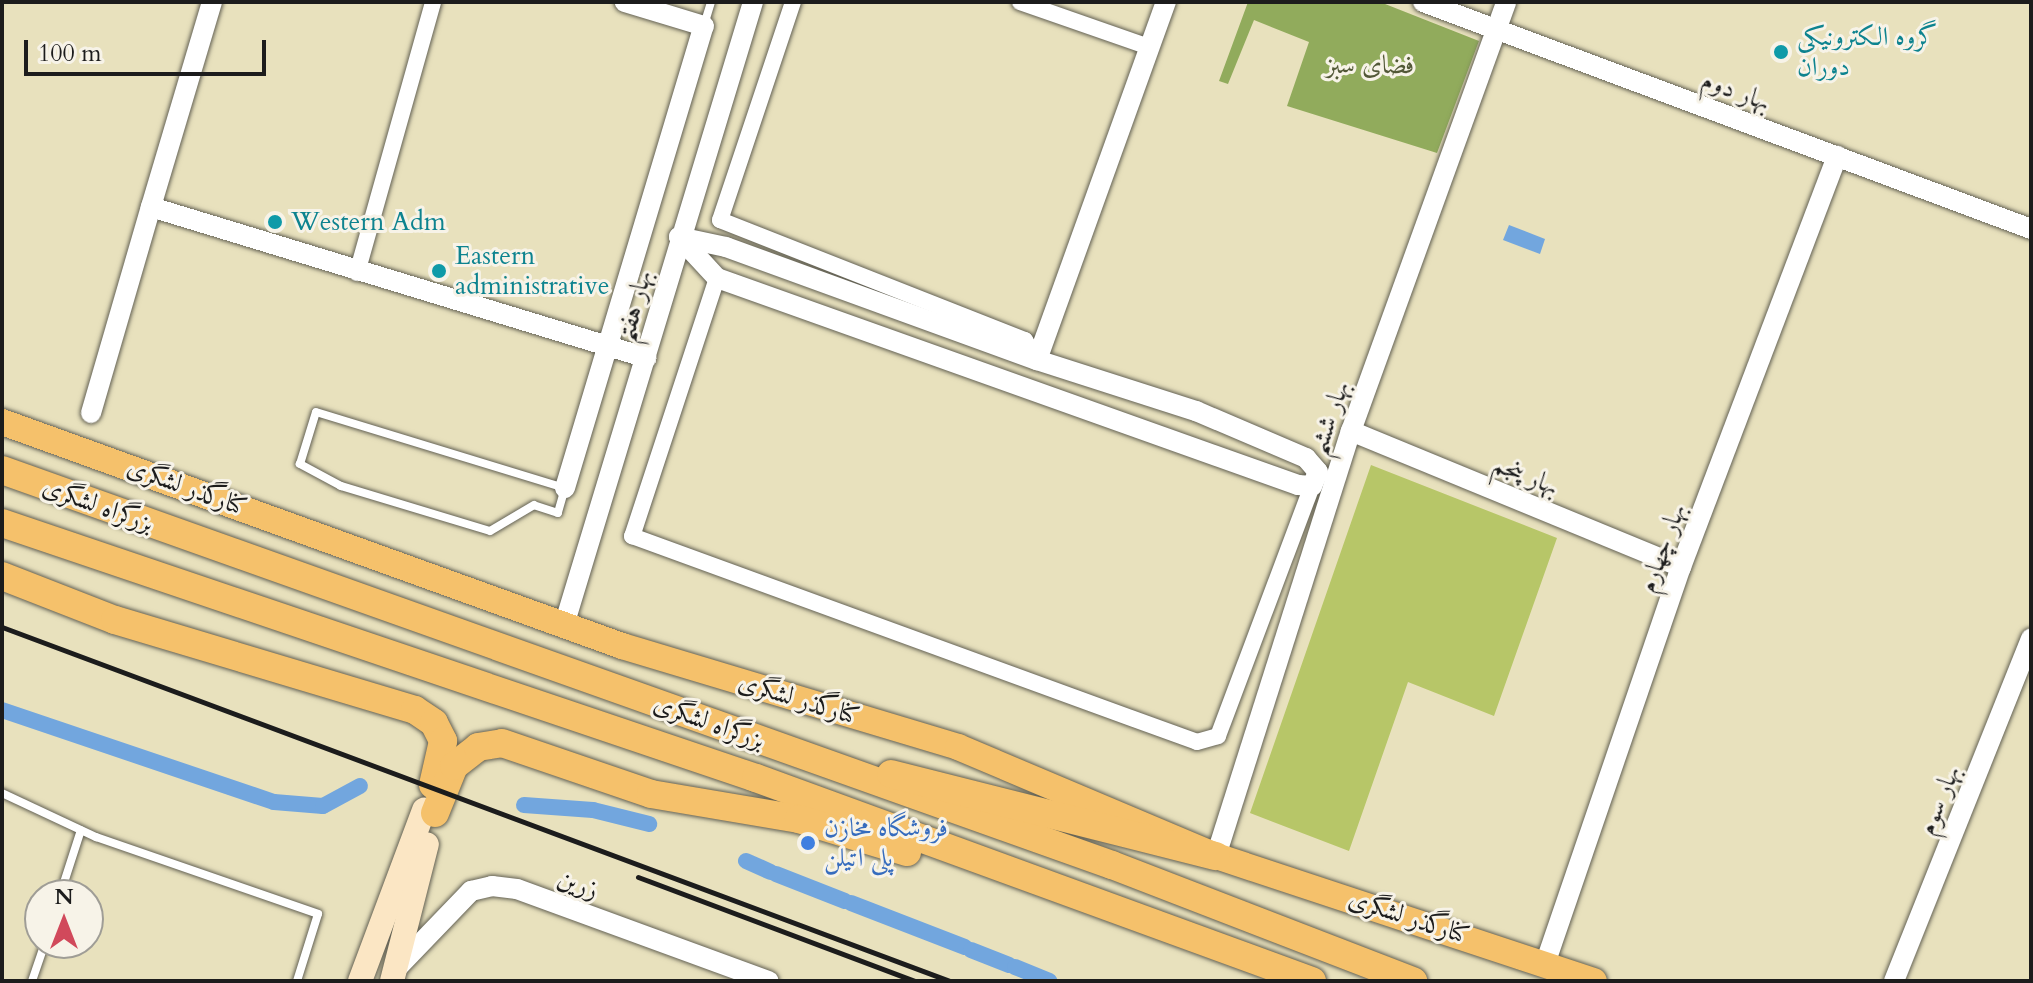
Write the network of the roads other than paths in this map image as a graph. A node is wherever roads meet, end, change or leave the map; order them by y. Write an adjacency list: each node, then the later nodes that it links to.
1 (212, 2): 15 (street)
2 (433, 2): 18 (street)
3 (625, 2): 11 (street)
4 (711, 2): 11 (lane)
5 (753, 2): 17 (street, بهار هفتم)
6 (793, 2): 22 (street)
7 (1020, 2): 13 (street)
8 (1166, 2): 13 (street)
9 (1423, 2): 12 (street, بهار دوم)
10 (1506, 2): 12 (street, بهار ششم)
11 (704, 26): 20 (street)
12 (1496, 29): 14 (street, بهار دوم); 25 (street, بهار ششم)
13 (1149, 47): 22 (street)
14 (1837, 156): 16 (street, بهار دوم); 30 (street, بهار چهارم)
15 (151, 207): 18 (street); 23 (street)
16 (2031, 229)
17 (679, 237): 19 (street); 21 (street, بهار هفتم); 22 (street)
18 (357, 273): 20 (street)
19 (717, 278): 27 (street); 27 (street)
20 (605, 344): 21 (street); 28 (street)
21 (647, 358): 32 (street, بهار هفتم)
22 (1037, 360): 27 (street)
23 (91, 413)
24 (2, 422): 32 (main road, کنارگذر لشگری)
25 (1351, 431): 30 (street, بهار پنجم); 38 (street, بهار ششم)
26 (2, 470): 34 (highway, بزرگراه لشگری)
27 (1312, 486)
28 (565, 488): 28 (lane)
29 (2, 523): 39 (highway, بزرگراه لشگری)
30 (1681, 567): 42 (street, بهار چهارم)
31 (2, 576): 36 (highway)
32 (565, 622): 38 (main road, کنارگذر لشگری)
33 (2031, 638): 51 (street, بهار سوم)
34 (800, 754): 38 (highway); 49 (highway, بزرگراه لشگری)
35 (2, 793): 37 (lane)
36 (429, 812): 39 (highway); 43 (main road); 46 (main road)
37 (81, 830): 40 (lane); 45 (lane)
38 (1216, 856): 42 (main road, کنارگذر لشگری)
39 (1021, 876): 48 (highway, بزرگراه لشگری)
40 (65, 879)
41 (40, 959): 44 (lane)
42 (1546, 961): 50 (main road, کنارگذر لشگری)
43 (393, 975): 47 (street, زرین)
44 (32, 981)
45 (297, 981)
46 (360, 981)
47 (769, 981)
48 (1312, 981)
49 (1413, 981)
50 (1594, 981)
51 (1894, 981)

